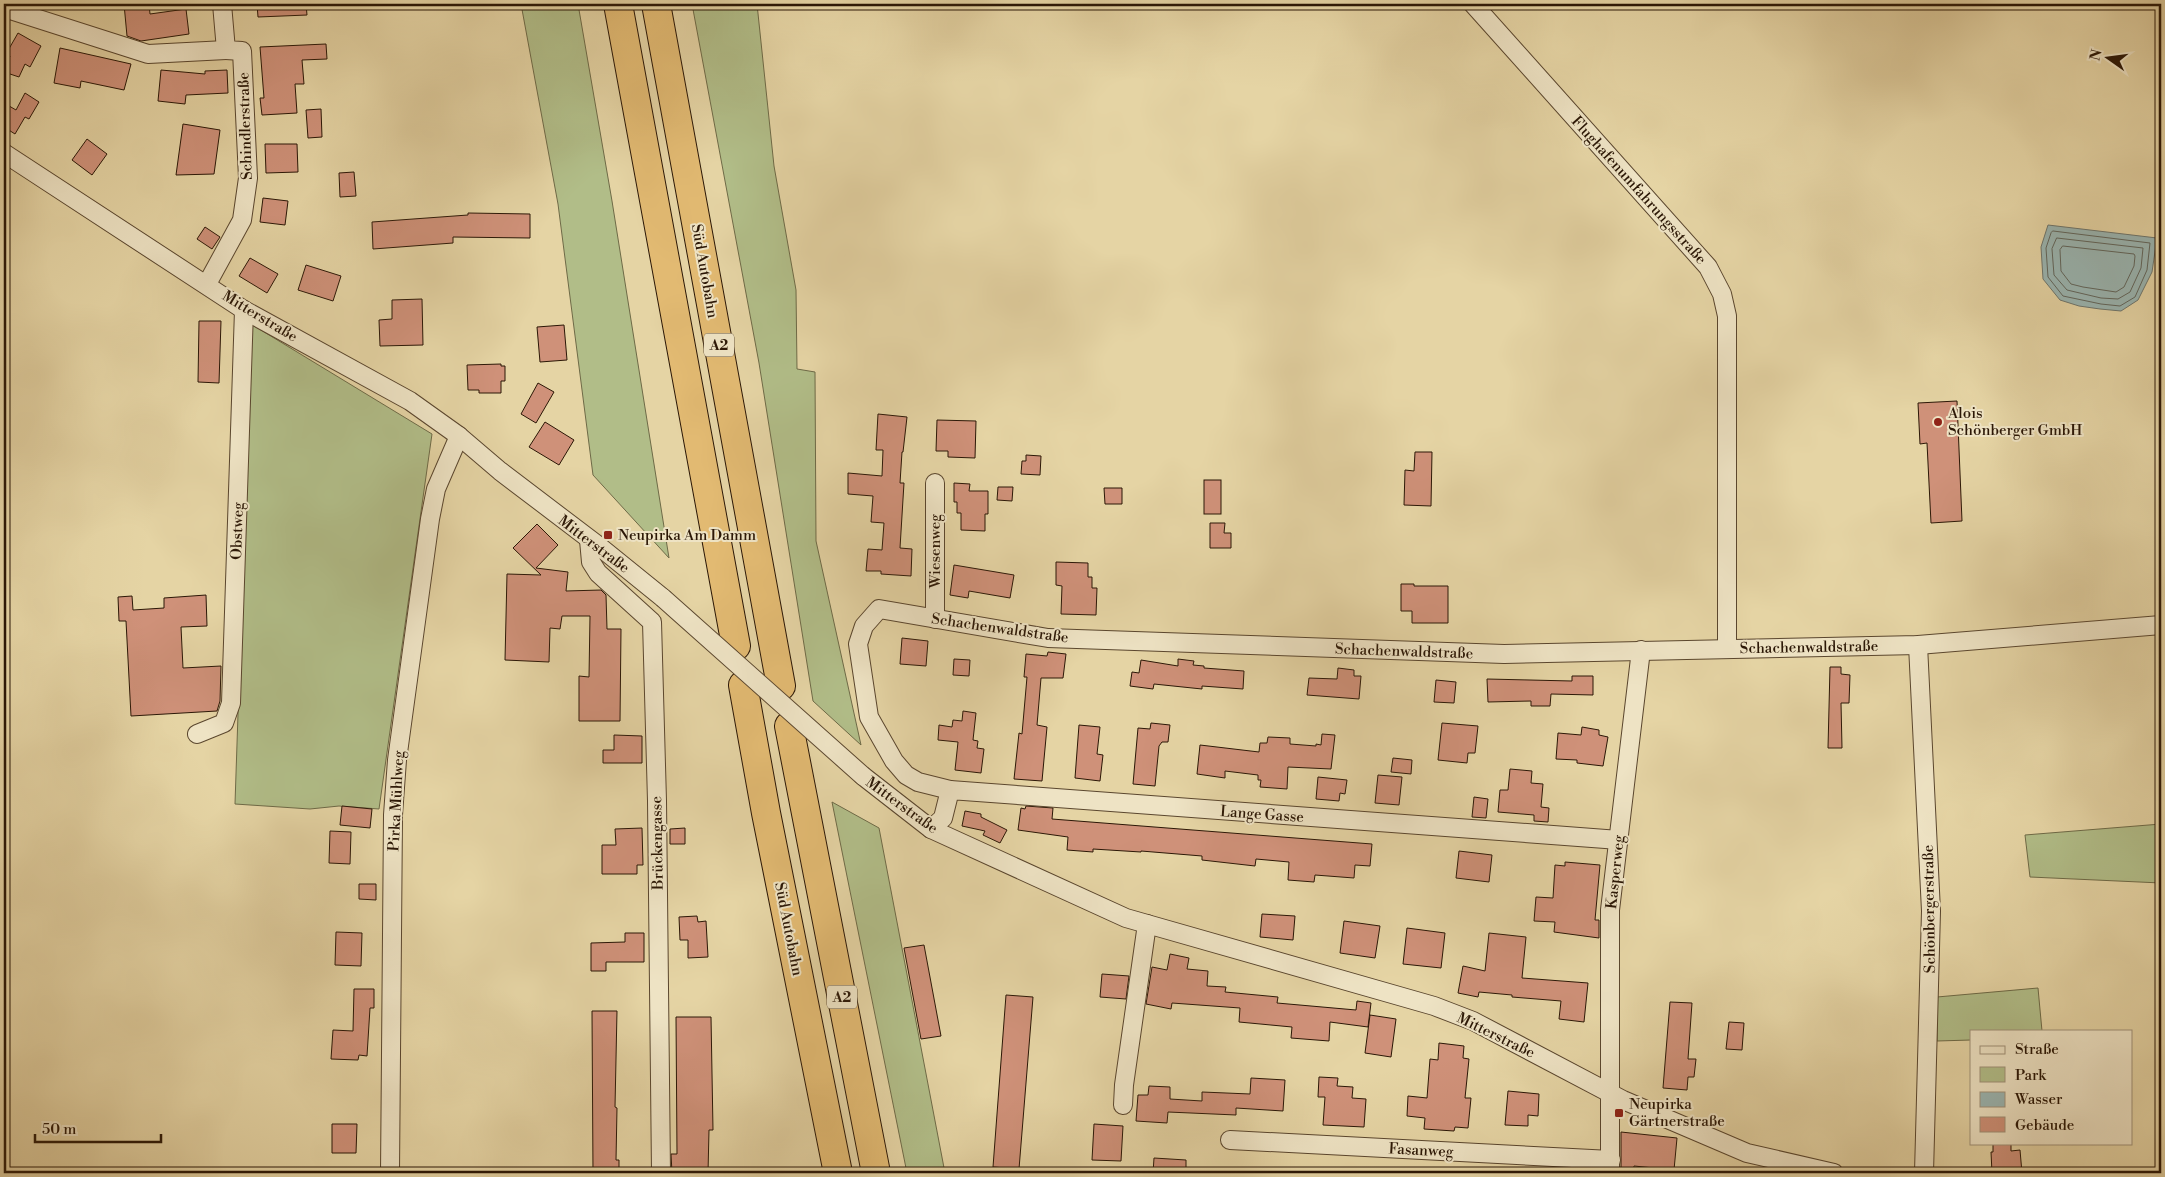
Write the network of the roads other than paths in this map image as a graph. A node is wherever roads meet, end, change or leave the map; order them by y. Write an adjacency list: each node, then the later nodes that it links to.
1 (222, 4): 6 (street)
2 (618, 4): 16 (highway, A2)
3 (656, 4): 20 (highway, Süd Autobahn / A2)
4 (1473, 4): 17 (street, Flughafenumfahrungsstraße)
5 (4, 8): 6 (street)
6 (226, 50): 8 (street, Schindlerstraße)
7 (4, 153): 8 (street, Mitterstraße)
8 (207, 284): 9 (street, Mitterstraße)
9 (244, 310): 10 (street, Mitterstraße); 22 (street, Obstweg)
10 (459, 436): 12 (street, Mitterstraße); 31 (street, Pirka Mühlweg)
11 (935, 483): 13 (street, Wiesenweg)
12 (588, 540): 24 (street, Mitterstraße, bridge); 32 (street, Brückengasse)
13 (935, 619): 18 (street, Schachenwaldstraße); 23 (street, Schachenwaldstraße)
14 (2161, 625): 15 (street, Schachenwaldstraße)
15 (1918, 645): 17 (street, Schachenwaldstraße); 36 (street, Schönbergerstraße)
16 (736, 646)
17 (1726, 649): 18 (street, Schachenwaldstraße)
18 (1641, 650): 25 (street, Kasperweg)
19 (743, 685): 33 (highway, Süd Autobahn / A2)
20 (782, 686)
21 (790, 726): 34 (highway, A2)
22 (197, 734)
23 (950, 790): 24 (street); 25 (street, Lange Gasse)
24 (931, 828): 26 (street, Mitterstraße)
25 (1619, 840): 27 (street, Kasperweg)
26 (1147, 924): 27 (street, Mitterstraße); 28 (street)
27 (1611, 1095): 30 (street, Kasperweg); 35 (street, Mitterstraße)
28 (1123, 1105)
29 (1230, 1140): 30 (street, Fasanweg)
30 (1610, 1167)
31 (390, 1173)
32 (661, 1173)
33 (838, 1173)
34 (876, 1173)
35 (1834, 1173)
36 (1924, 1173)

